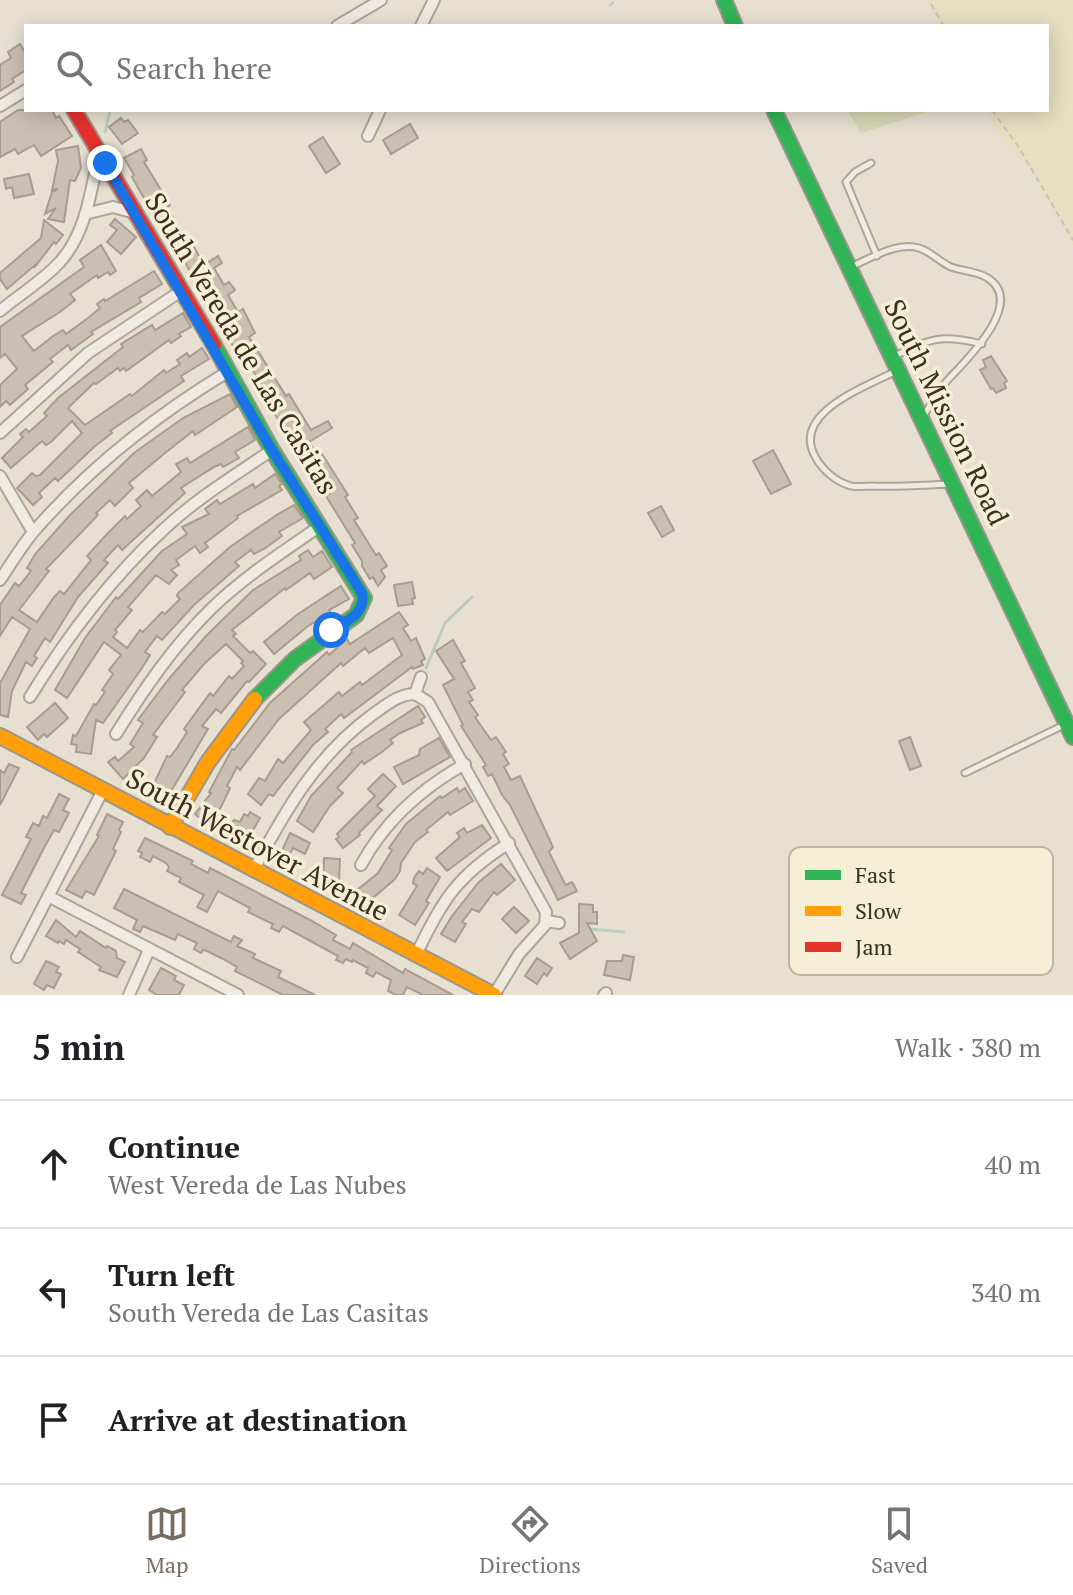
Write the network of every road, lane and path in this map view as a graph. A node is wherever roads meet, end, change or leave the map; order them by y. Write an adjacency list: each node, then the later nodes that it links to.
1 (381, 0): 7 (street)
2 (434, 0): 8 (street)
3 (617, 0): 6 (path)
4 (724, 0): 9 (street)
5 (931, 4): 10 (path)
6 (609, 6)
7 (340, 24)
8 (422, 24)
9 (734, 24)
10 (943, 24)
11 (24, 91): 12 (street)
12 (0, 106)
13 (75, 112): 18 (street, South Vereda de Las Casitas)
14 (379, 112): 17 (street)
15 (775, 112): 24 (street, South Mission Road)
16 (993, 112): 22 (path)
17 (368, 136)
18 (99, 153): 20 (street, South Vereda de Las Casitas); 21 (street)
19 (871, 163): 23 (lane)
20 (135, 213): 21 (street); 25 (street, South Vereda de Las Casitas)
21 (85, 214): 26 (street)
22 (1073, 240)
23 (877, 256): 24 (lane); 27 (lane)
24 (849, 267): 28 (street, South Mission Road)
25 (181, 291): 29 (street, South Vereda de Las Casitas); 31 (street)
26 (0, 311)
27 (982, 344): 28 (lane); 30 (lane)
28 (895, 363): 30 (street, South Mission Road); 34 (lane)
29 (229, 371): 32 (street, South Vereda de Las Casitas); 36 (street)
30 (922, 419): 34 (street, South Mission Road)
31 (0, 433)
32 (272, 450): 35 (street, South Vereda de Las Casitas); 40 (street)
33 (0, 476): 36 (street)
34 (953, 484): 41 (street, South Mission Road)
35 (320, 526): 42 (street); 47 (street, South Vereda de Las Casitas)
36 (33, 532): 37 (street)
37 (0, 580)
38 (421, 677): 39 (street)
39 (415, 694): 44 (street); 50 (street)
40 (30, 697)
41 (1070, 730): 45 (lane)
42 (116, 734)
43 (0, 736): 46 (street, South Westover Avenue)
44 (465, 764): 48 (street); 49 (street)
45 (965, 773)
46 (102, 792): 47 (street, South Westover Avenue); 51 (street)
47 (170, 827): 50 (street, South Westover Avenue)
48 (509, 843): 52 (street); 55 (street)
49 (361, 865)
50 (253, 871): 55 (street, South Westover Avenue)
51 (48, 896): 54 (street); 56 (street)
52 (546, 921): 53 (street); 59 (street)
53 (559, 923)
54 (149, 950): 57 (street); 58 (street)
55 (416, 955): 59 (street, South Westover Avenue)
56 (17, 957)
57 (129, 995)
58 (238, 995)
59 (494, 995)

